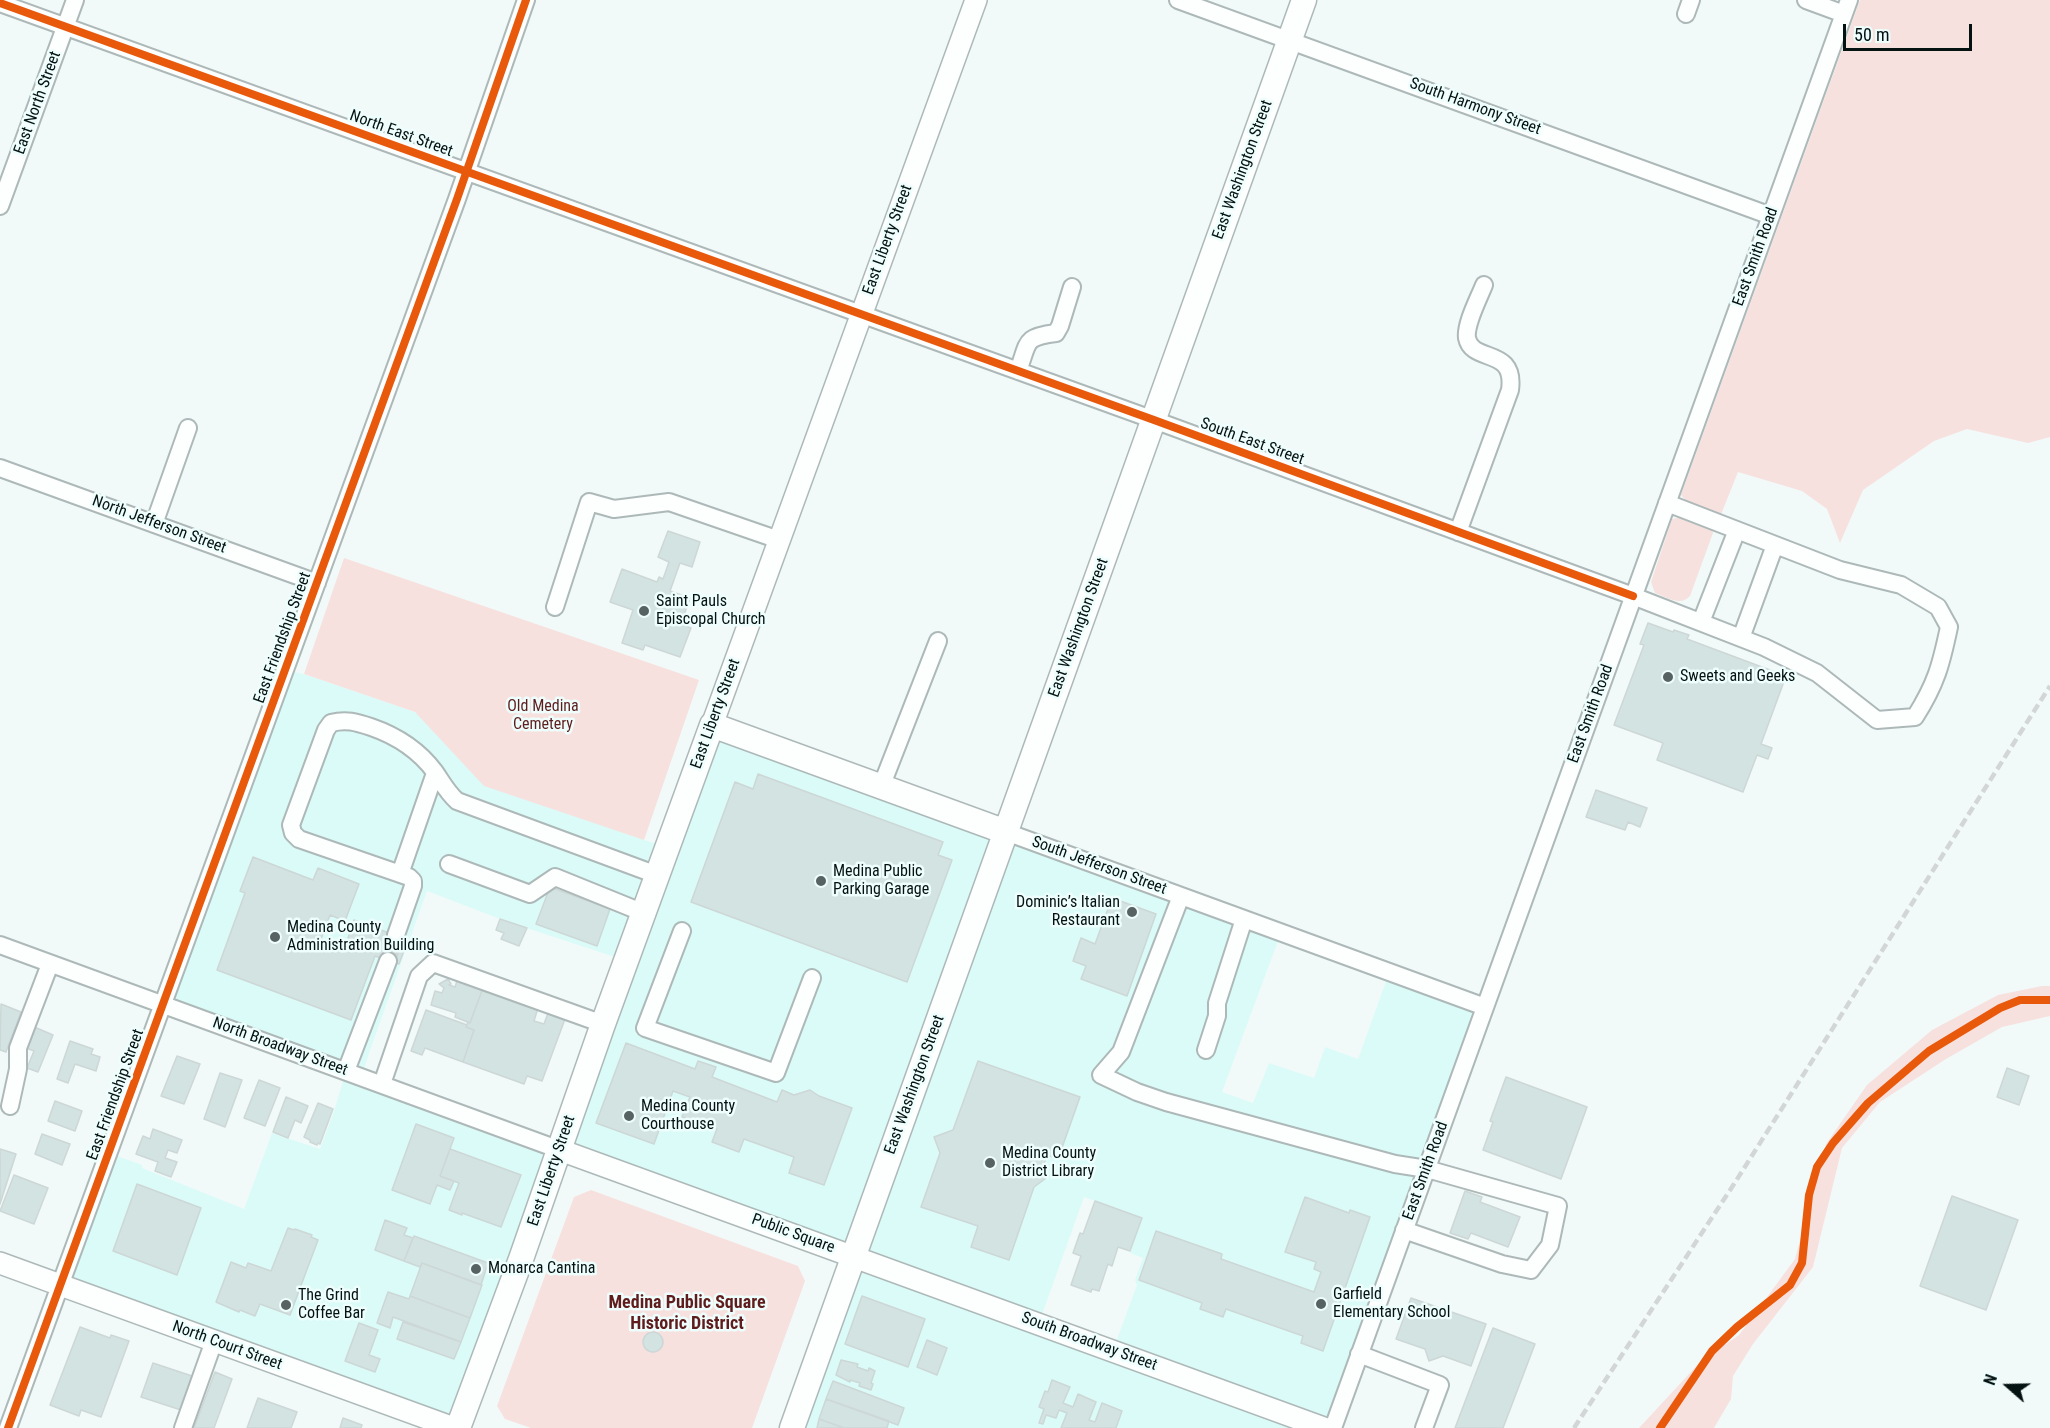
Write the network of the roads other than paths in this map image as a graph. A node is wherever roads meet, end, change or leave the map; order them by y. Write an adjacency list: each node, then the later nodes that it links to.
1 (75, 0): 9 (street, East North Street)
2 (526, 0): 11 (street, East Friendship Street)
3 (976, 0): 16 (main road, East Liberty Street)
4 (1178, 0): 10 (street, South Harmony Street)
5 (1304, 0): 10 (highway, East Washington Street)
6 (1806, 0): 8 (street)
7 (0, 3): 9 (street, North East Street)
8 (1847, 7): 13 (street, East Smith Road)
9 (65, 27): 11 (street, North East Street); 12 (street, East North Street)
10 (1290, 40): 13 (street, South Harmony Street); 18 (highway, East Washington Street)
11 (466, 171): 16 (street, North East Street); 27 (street, East Friendship Street)
12 (0, 206)
13 (1771, 216): 21 (street, East Smith Road)
14 (1484, 285): 24 (street)
15 (1072, 287): 17 (street)
16 (861, 314): 17 (street, South East Street); 25 (main road, East Liberty Street)
17 (1018, 371): 18 (street, South East Street)
18 (1154, 420): 24 (street, South East Street); 36 (highway, East Washington Street)
19 (188, 428): 22 (street)
20 (0, 468): 22 (street, North Jefferson Street)
21 (1667, 502): 23 (street); 28 (street, East Smith Road)
22 (154, 524): 27 (street, North Jefferson Street)
23 (1737, 530): 26 (street); 30 (street)
24 (1458, 532): 28 (street, South East Street)
25 (780, 540): 29 (street); 33 (main road, East Liberty Street)
26 (1775, 545): 31 (street); 31 (street, South East Street)
27 (317, 583): 49 (street, East Friendship Street)
28 (1633, 596): 30 (street, South East Street); 50 (street, East Smith Road)
29 (555, 607)
30 (1701, 622): 31 (street, South East Street)
31 (1741, 638)
32 (938, 641): 35 (street)
33 (712, 725): 35 (highway, South Jefferson Street); 39 (highway, East Liberty Street)
34 (435, 773): 38 (street); 38 (street); 39 (street)
35 (881, 787): 36 (highway, South Jefferson Street)
36 (1006, 832): 40 (street, South Jefferson Street); 59 (highway, East Washington Street)
37 (449, 864): 41 (street)
38 (400, 874): 44 (street)
39 (657, 875): 41 (highway, East Liberty Street)
40 (1181, 896): 42 (street, South Jefferson Street); 57 (street)
41 (644, 913): 51 (highway, East Liberty Street)
42 (1244, 919): 50 (street, South Jefferson Street); 52 (street)
43 (682, 932): 48 (street)
44 (396, 935)
45 (0, 945): 47 (street, North Broadway Street)
46 (387, 961): 53 (street)
47 (50, 964): 49 (street, North Broadway Street); 55 (street)
48 (812, 978)
49 (163, 1004): 53 (street, North Broadway Street); 61 (street, East Friendship Street)
50 (1485, 1007): 57 (street, East Smith Road)
51 (603, 1024): 54 (street); 56 (highway, East Liberty Street)
52 (1206, 1050)
53 (346, 1071): 54 (street, North Broadway Street)
54 (382, 1084): 56 (street, North Broadway Street)
55 (10, 1106)
56 (560, 1150): 59 (main road, Public Square); 66 (highway, East Liberty Street)
57 (1427, 1169): 58 (street, East Smith Road); 58 (street)
58 (1404, 1230): 63 (street, East Smith Road)
59 (854, 1256): 67 (highway, Public Square); 68 (main road, South Broadway Street)
60 (0, 1263): 61 (main road, North Court Street)
61 (61, 1285): 62 (main road, North Court Street); 64 (street, East Friendship Street)
62 (214, 1341): 65 (street); 66 (main road, North Court Street)
63 (1359, 1354): 69 (street, East Smith Road); 70 (street)
64 (8, 1428)
65 (183, 1428)
66 (456, 1428)
67 (792, 1428)
68 (1324, 1428)
69 (1333, 1428)
70 (1424, 1428)

